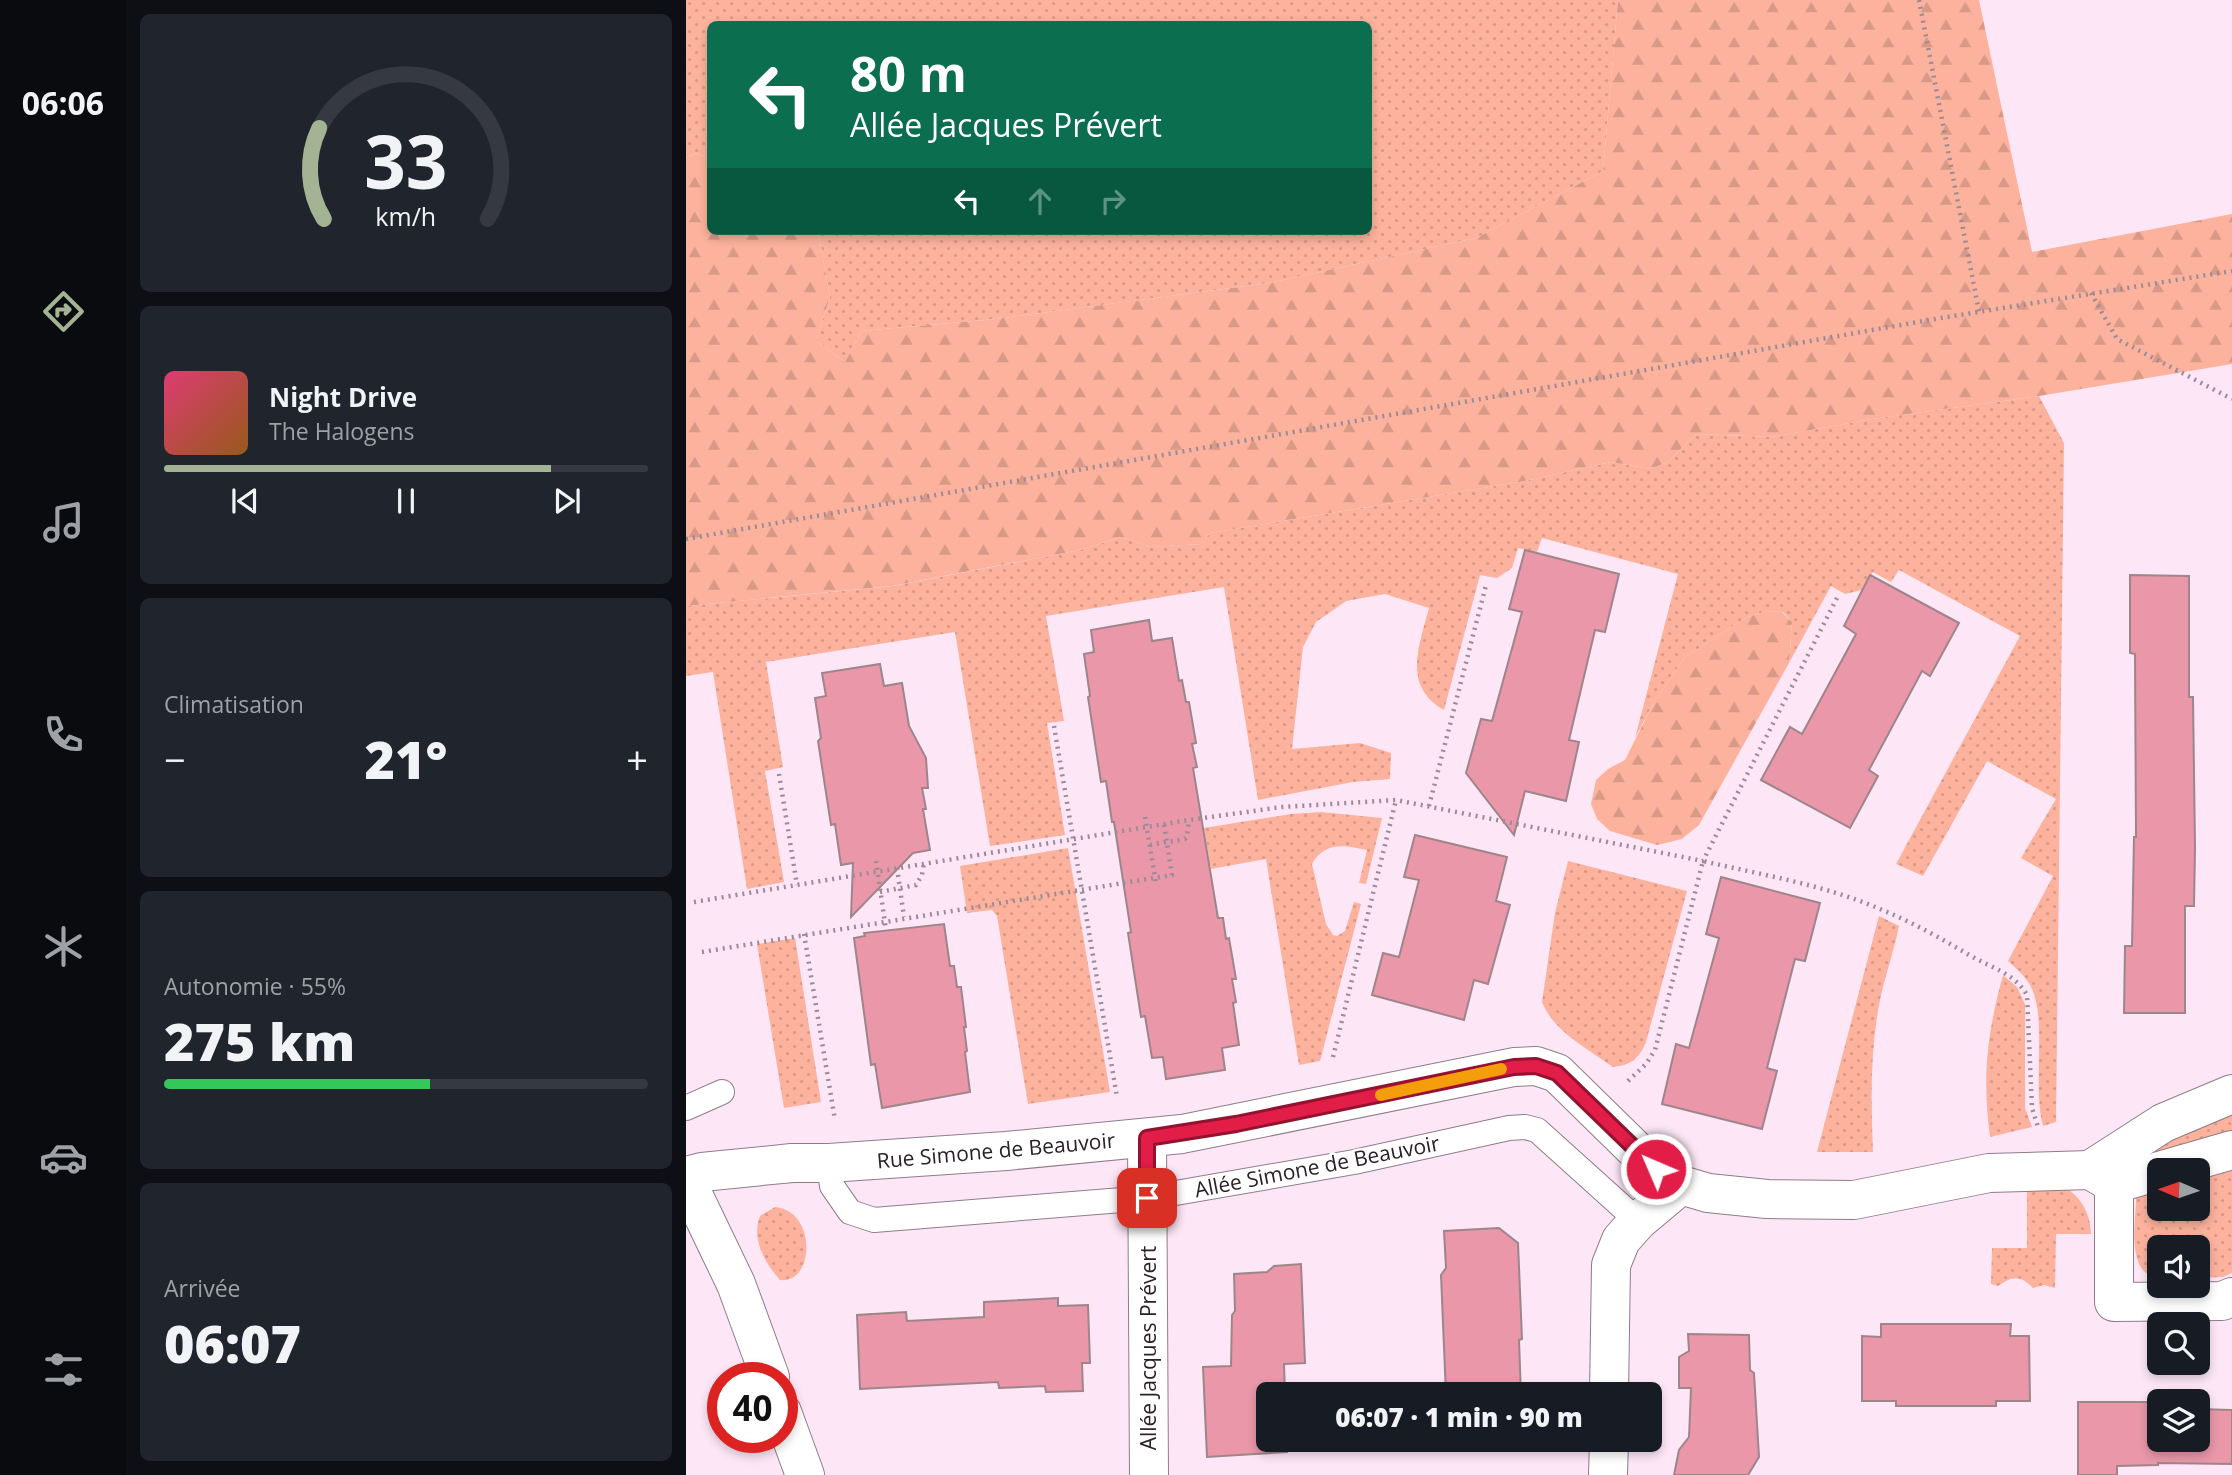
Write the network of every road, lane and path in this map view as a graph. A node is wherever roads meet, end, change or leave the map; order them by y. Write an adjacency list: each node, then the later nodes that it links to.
1 (1919, 0): 4 (path)
2 (2232, 271): 3 (path)
3 (2091, 293): 4 (path); 6 (path)
4 (1979, 312): 8 (path)
5 (2232, 392): 6 (path)
6 (2225, 395): 7 (path)
7 (2232, 399)
8 (686, 539)
9 (1486, 585): 14 (path)
10 (1838, 596): 20 (path)
11 (1054, 726): 18 (path)
12 (779, 774): 25 (path)
13 (1396, 800): 14 (path); 16 (path); 35 (path)
14 (1429, 806): 20 (path)
15 (1145, 817): 19 (path, bridge)
16 (1189, 820): 17 (path); 19 (path)
17 (1164, 824): 18 (path); 26 (path)
18 (1073, 839): 22 (path); 26 (path)
19 (1150, 845): 24 (path, bridge)
20 (1703, 860): 37 (path); 41 (path)
21 (876, 861): 27 (path, bridge)
22 (924, 863): 23 (path); 27 (path)
23 (897, 868): 25 (path); 29 (path)
24 (1156, 883)
25 (797, 885): 28 (path)
26 (1082, 889): 29 (path); 38 (path)
27 (880, 892): 30 (path, bridge)
28 (694, 902)
29 (904, 917): 31 (path)
30 (886, 930)
31 (804, 934): 32 (path); 40 (path)
32 (702, 952)
33 (722, 1092): 36 (lane)
34 (2232, 1094): 42 (street)
35 (1321, 1107): 37 (street, Rue Simone de Beauvoir); 38 (street, Rue Simone de Beauvoir)
36 (686, 1108)
37 (1597, 1111): 44 (street, Rue Simone de Beauvoir)
38 (1135, 1139): 40 (street, Rue Simone de Beauvoir); 45 (street, Allée Jacques Prévert)
39 (2232, 1150): 42 (street, Rue Simone de Beauvoir)
40 (836, 1162): 43 (street, Rue Simone de Beauvoir); 45 (lane, Allée Simone de Beauvoir)
41 (2053, 1170): 42 (street, Rue Simone de Beauvoir); 44 (street, Rue Simone de Beauvoir)
42 (2102, 1177): 47 (street)
43 (686, 1178): 48 (street)
44 (1681, 1185): 46 (street)
45 (1147, 1198): 46 (lane, Allée Simone de Beauvoir); 53 (street, Allée Jacques Prévert)
46 (1638, 1221): 49 (street)
47 (2232, 1297)
48 (765, 1362)
49 (1609, 1382)
50 (1609, 1452): 54 (street)
51 (797, 1453): 52 (street)
52 (805, 1475)
53 (1149, 1475)
54 (1608, 1475)

